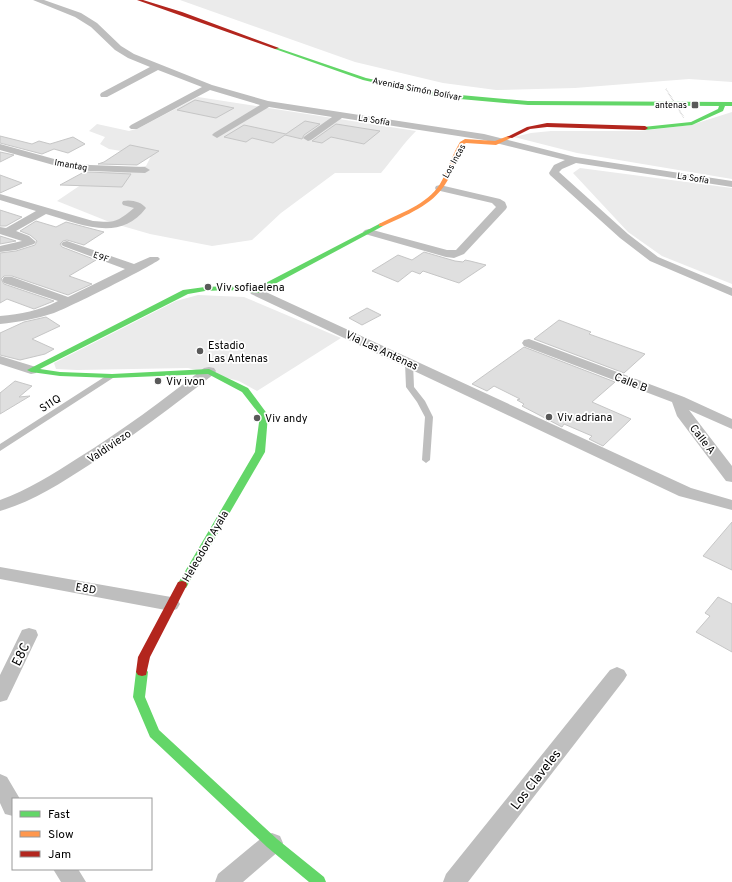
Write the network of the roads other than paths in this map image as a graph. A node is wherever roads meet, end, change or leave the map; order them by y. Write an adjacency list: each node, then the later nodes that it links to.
1 (37, 0): 4 (street, La Sofía)
2 (139, 0): 10 (main road, Avenida Simón Bolívar)
3 (165, 0): 7 (main road, Avenida Simón Bolívar)
4 (156, 67): 5 (street, La Sofía); 6 (street)
5 (209, 87): 8 (street, La Sofía); 12 (street)
6 (104, 95)
7 (732, 97)
8 (267, 104): 11 (street, La Sofía); 13 (street)
9 (732, 104): 10 (main road, Avenida Simón Bolívar)
10 (722, 105): 15 (main road, Los Incas)
11 (340, 115): 14 (street); 15 (street, La Sofía)
12 (134, 127)
13 (217, 135)
14 (308, 138)
15 (501, 141): 17 (street, La Sofía); 20 (main road, Los Incas)
16 (0, 148): 18 (street, Imantag)
17 (575, 160): 19 (street, La Sofía); 32 (street)
18 (145, 170)
19 (732, 184)
20 (440, 188): 25 (main road, Los Incas); 25 (street)
21 (0, 197): 23 (street)
22 (128, 203): 23 (street)
23 (45, 210): 24 (street)
24 (3, 231): 27 (street)
25 (369, 232): 31 (main road, Los Incas)
26 (67, 244): 29 (street, E9F)
27 (0, 249)
28 (154, 259): 29 (street)
29 (136, 269): 33 (street)
30 (8, 280): 33 (street)
31 (255, 291): 37 (street, Via Las Antenas); 38 (main road, Via Las Antenas)
32 (732, 292)
33 (70, 301): 34 (street)
34 (0, 320)
35 (529, 343): 41 (street, Calle B)
36 (0, 360): 38 (street)
37 (408, 363): 44 (lane); 47 (street, Via Las Antenas)
38 (31, 370): 40 (main road)
39 (209, 371): 40 (main road); 46 (street, Valdiviezo); 51 (main road, Heleodoro Ayala)
40 (112, 376): 43 (lane, S11Q)
41 (679, 400): 42 (street, Calle B); 45 (street, Calle A)
42 (732, 425)
43 (0, 448)
44 (426, 460)
45 (732, 477)
46 (19, 499): 48 (street, Valdiviezo); 49 (street)
47 (732, 505)
48 (0, 506)
49 (0, 513)
50 (0, 573): 51 (street, E8D)
51 (171, 604): 57 (main road, Heleodoro Ayala)
52 (29, 635): 54 (street, E8C)
53 (617, 675): 62 (street, Los Claveles)
54 (0, 694)
55 (0, 783): 56 (street)
56 (12, 805)
57 (272, 843): 60 (street); 61 (main road, Heleodoro Ayala)
58 (65, 870): 59 (street)
59 (75, 882)
60 (226, 882)
61 (319, 882)
62 (454, 882)

